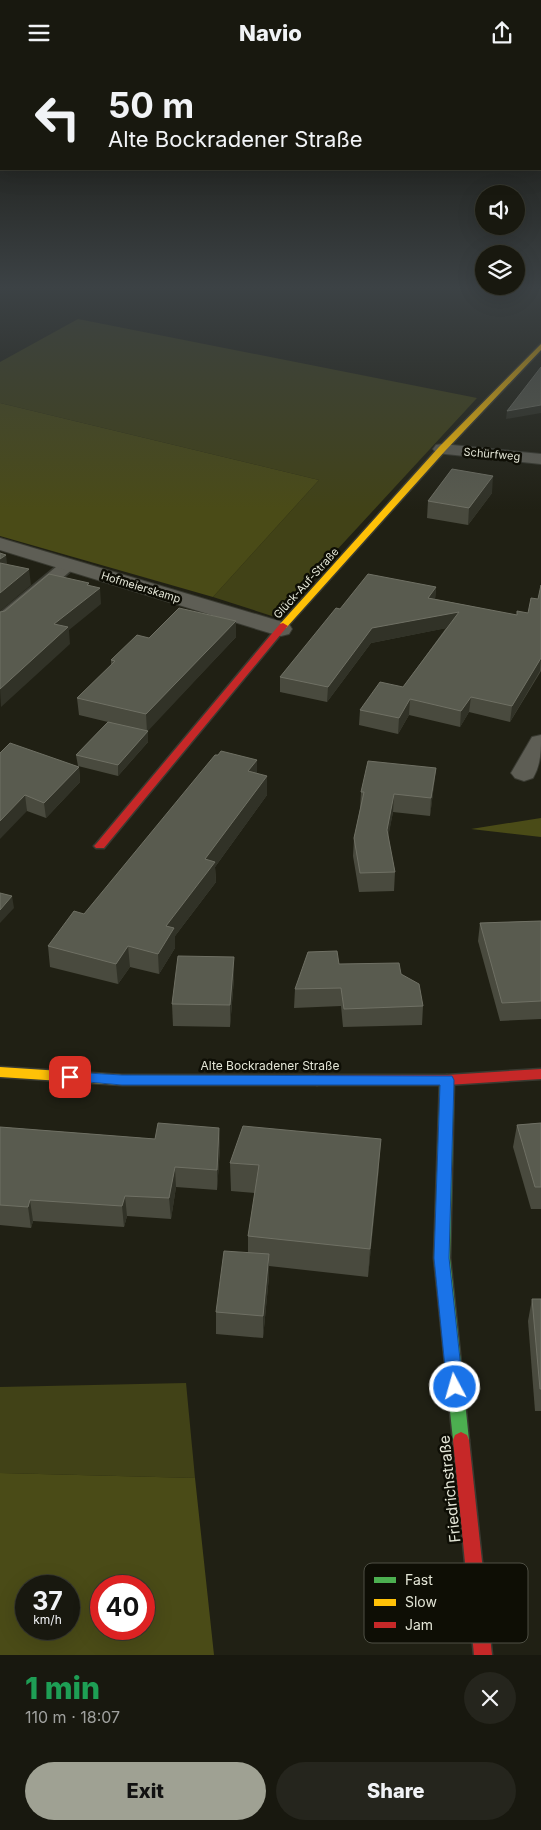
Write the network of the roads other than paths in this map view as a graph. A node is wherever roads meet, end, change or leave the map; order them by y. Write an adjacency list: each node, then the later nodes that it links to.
1 (525, 362): 2 (street, Glück-Auf-Straße)
2 (442, 449): 3 (street, Schürfweg); 7 (street, Glück-Auf-Straße)
3 (541, 459)
4 (0, 544): 5 (street, Hofmeierskamp)
5 (68, 565): 6 (lane); 7 (street, Hofmeierskamp)
6 (0, 622)
7 (281, 629): 10 (street, Glück-Auf-Straße)
8 (541, 742): 9 (street)
9 (524, 773)
10 (100, 846)
11 (0, 1071): 13 (street, Alte Bockradener Straße)
12 (541, 1074): 13 (street, Alte Bockradener Straße)
13 (447, 1080): 14 (street, Friedrichstraße)
14 (473, 1563)

